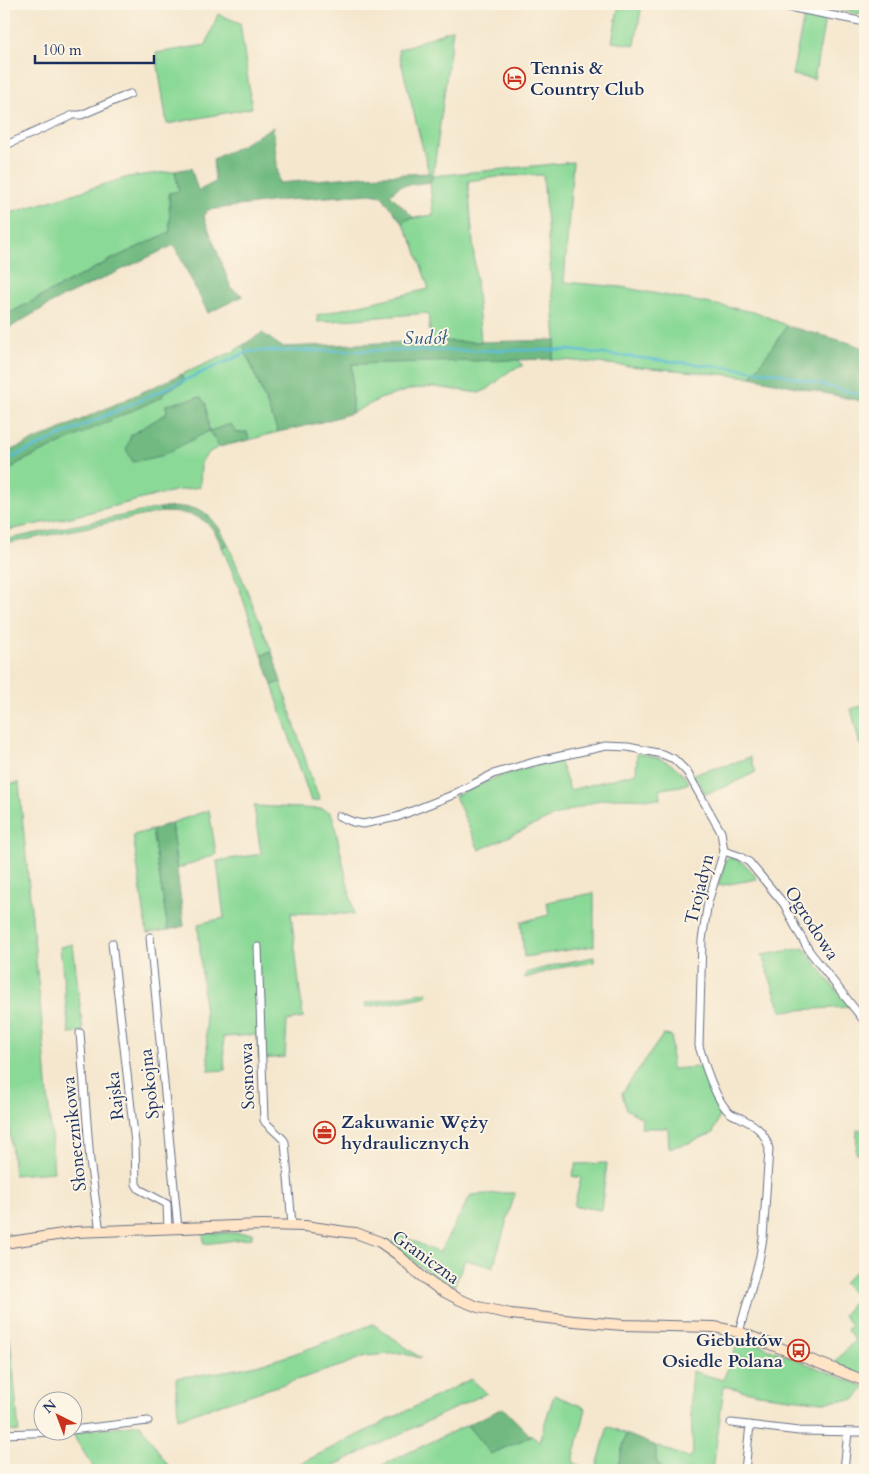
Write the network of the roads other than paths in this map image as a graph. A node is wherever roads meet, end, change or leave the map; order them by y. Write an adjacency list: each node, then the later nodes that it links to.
1 (772, 4): 2 (street)
2 (865, 22)
3 (130, 94): 4 (street)
4 (4, 146)
5 (339, 816): 6 (street, Trojadyn)
6 (724, 851): 10 (street, Ogrodowa); 16 (street, Trojadyn)
7 (150, 937): 13 (street, Spokojna)
8 (112, 943): 13 (street, Rajska)
9 (258, 947): 12 (street, Sosnowa)
10 (865, 1022)
11 (80, 1033): 14 (street, Słonecznikowa)
12 (292, 1225): 13 (street, Graniczna); 16 (street, Graniczna)
13 (173, 1229): 14 (street, Graniczna)
14 (100, 1232): 15 (street, Graniczna)
15 (4, 1243)
16 (739, 1332): 17 (street, Graniczna)
17 (865, 1382)
18 (148, 1421): 21 (street)
19 (731, 1423): 20 (street)
20 (750, 1425): 22 (street); 26 (street)
21 (82, 1429)
22 (848, 1432): 23 (street); 27 (street)
23 (865, 1432)
24 (32, 1433): 25 (street)
25 (4, 1434)
26 (745, 1470)
27 (844, 1470)

